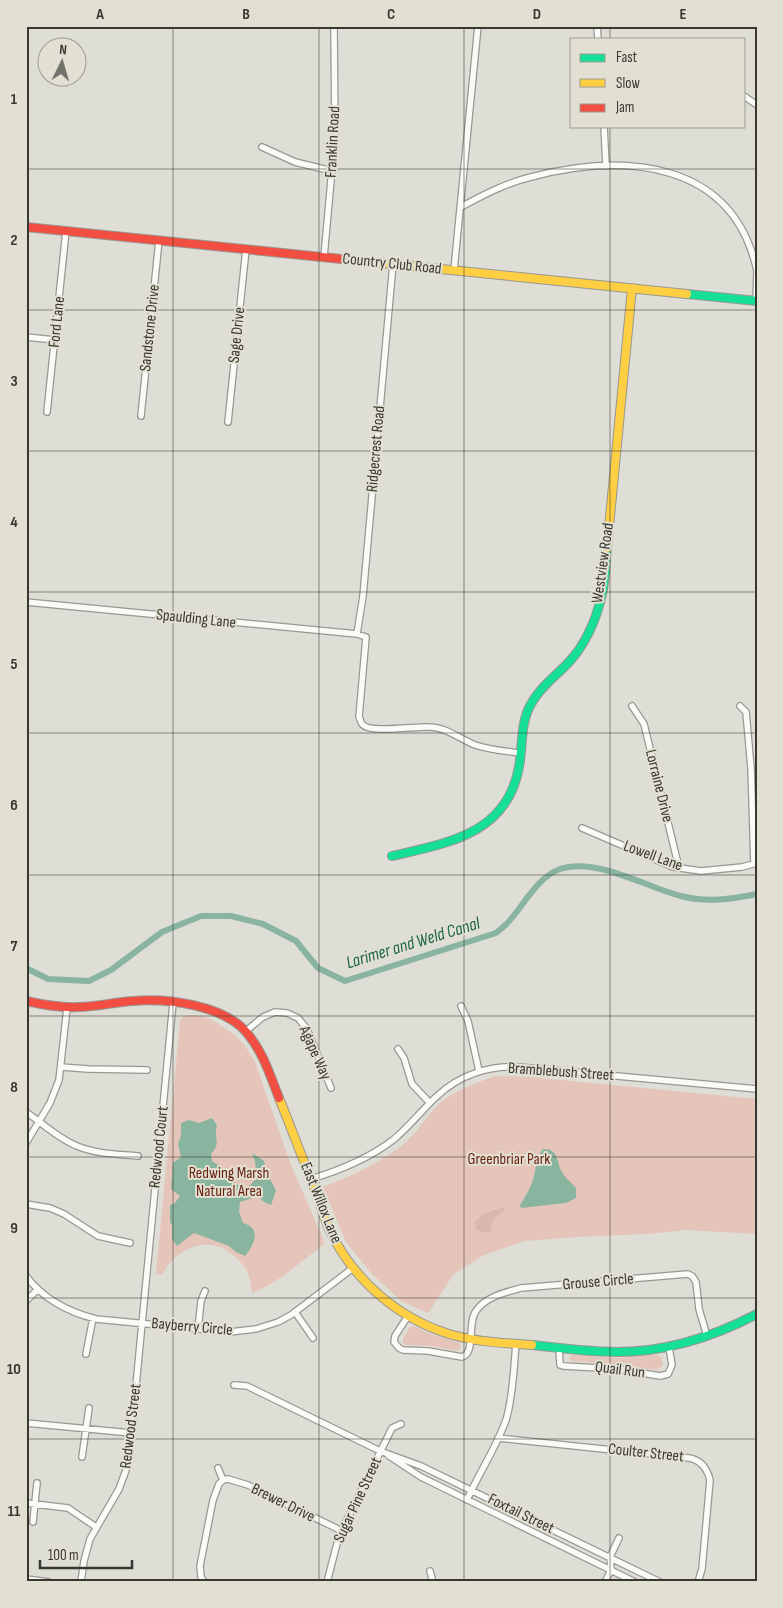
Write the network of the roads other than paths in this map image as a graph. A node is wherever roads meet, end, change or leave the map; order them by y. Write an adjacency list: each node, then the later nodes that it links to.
1 (334, 26): 8 (street, Franklin Road)
2 (478, 26): 9 (street)
3 (746, 97): 4 (street)
4 (757, 105)
5 (604, 128): 7 (street)
6 (262, 146): 8 (street)
7 (606, 166): 9 (street); 17 (street)
8 (332, 171): 14 (street, Franklin Road)
9 (461, 207): 16 (street)
10 (26, 227): 11 (street, Country Club Road)
11 (66, 231): 12 (street, Country Club Road); 21 (street, Ford Lane)
12 (159, 240): 13 (street, Country Club Road); 23 (street, Sandstone Drive)
13 (246, 249): 14 (street, Country Club Road); 24 (street, Sage Drive)
14 (324, 257): 15 (street, Country Club Road)
15 (393, 264): 16 (street, Country Club Road); 26 (street, Ridgecrest Road)
16 (454, 270): 18 (street, Country Club Road)
17 (757, 271): 19 (street)
18 (632, 288): 19 (street, Country Club Road); 29 (street, Westview Road)
19 (756, 301)
20 (26, 337): 21 (street)
21 (55, 340): 22 (street, Ford Lane)
22 (47, 412)
23 (141, 416)
24 (228, 422)
25 (26, 602): 26 (street, Spaulding Lane)
26 (357, 634): 29 (street, Spaulding Lane)
27 (632, 706): 33 (street, Lorraine Drive)
28 (740, 706): 32 (street)
29 (520, 753): 31 (street, Westview Road)
30 (582, 828): 33 (street, Lowell Lane)
31 (392, 856)
32 (755, 864): 33 (street, Lowell Lane)
33 (678, 868)
34 (26, 1000): 37 (street, East Willox Lane)
35 (173, 1003): 37 (street, East Willox Lane); 38 (street, East Willox Lane); 57 (street, Redwood Court)
36 (461, 1006): 42 (street)
37 (67, 1008): 40 (street)
38 (246, 1031): 43 (street, Agape Way); 50 (street, East Willox Lane)
39 (398, 1050): 45 (street)
40 (61, 1067): 41 (street); 47 (street)
41 (147, 1070)
42 (478, 1071): 44 (street, Bramblebush Street); 45 (street, Bramblebush Street)
43 (331, 1088)
44 (757, 1089)
45 (430, 1104): 50 (street, Bramblebush Street)
46 (26, 1112): 47 (street)
47 (40, 1122): 48 (street); 49 (street)
48 (26, 1143)
49 (138, 1156)
50 (311, 1179): 53 (street, East Willox Lane)
51 (26, 1204): 52 (street)
52 (130, 1244)
53 (353, 1268): 59 (street, Bayberry Circle); 61 (street, East Willox Lane)
54 (26, 1276): 55 (street, Bayberry Circle)
55 (38, 1289): 58 (street); 62 (street, Bayberry Circle)
56 (205, 1291): 64 (street)
57 (146, 1292): 63 (street, Redwood Street)
58 (26, 1301)
59 (295, 1312): 64 (street, Bayberry Circle); 66 (street)
60 (757, 1314): 65 (street, East Willox Lane)
61 (408, 1316): 67 (street, East Willox Lane); 67 (street)
62 (93, 1318): 63 (street, Bayberry Circle); 71 (street)
63 (142, 1323): 64 (street, Bayberry Circle); 77 (street, Redwood Street)
64 (198, 1329)
65 (707, 1336): 67 (street, Grouse Circle); 70 (street, East Willox Lane)
66 (313, 1338)
67 (471, 1338): 68 (street, East Willox Lane)
68 (516, 1343): 69 (street, East Willox Lane); 78 (street)
69 (559, 1347): 70 (street, East Willox Lane); 70 (street, Quail Run)
70 (669, 1347)
71 (86, 1354)
72 (234, 1385): 79 (street, Foxtail Street)
73 (89, 1408): 76 (street)
74 (26, 1423): 76 (street)
75 (401, 1424): 79 (street, Sugar Pine Street)
76 (86, 1429): 77 (street); 80 (street)
77 (131, 1433): 89 (street, Redwood Street)
78 (498, 1438): 84 (street); 104 (street, Coulter Street)
79 (380, 1451): 84 (street, Foxtail Street); 85 (street, Foxtail Street); 90 (street, Sugar Pine Street)
80 (82, 1457)
81 (218, 1468): 82 (street)
82 (223, 1480): 90 (street, Brewer Drive); 98 (street)
83 (37, 1483): 87 (street)
84 (471, 1490): 85 (street); 92 (street, Foxtail Street)
85 (467, 1500): 93 (street, Foxtail Street)
86 (26, 1503): 87 (street)
87 (35, 1504): 88 (street); 89 (street)
88 (33, 1522)
89 (96, 1527): 97 (street, Redwood Street)
90 (342, 1531): 99 (street, Sugar Pine Street)
91 (619, 1538): 92 (street)
92 (610, 1557): 93 (street); 103 (street, Foxtail Street)
93 (610, 1570): 101 (street); 102 (street, Foxtail Street)
94 (430, 1571): 100 (street)
95 (26, 1580): 96 (street)
96 (49, 1582)
97 (81, 1582)
98 (204, 1582)
99 (327, 1582)
100 (433, 1582)
101 (605, 1582)
102 (635, 1582)
103 (660, 1582)
104 (698, 1582)

